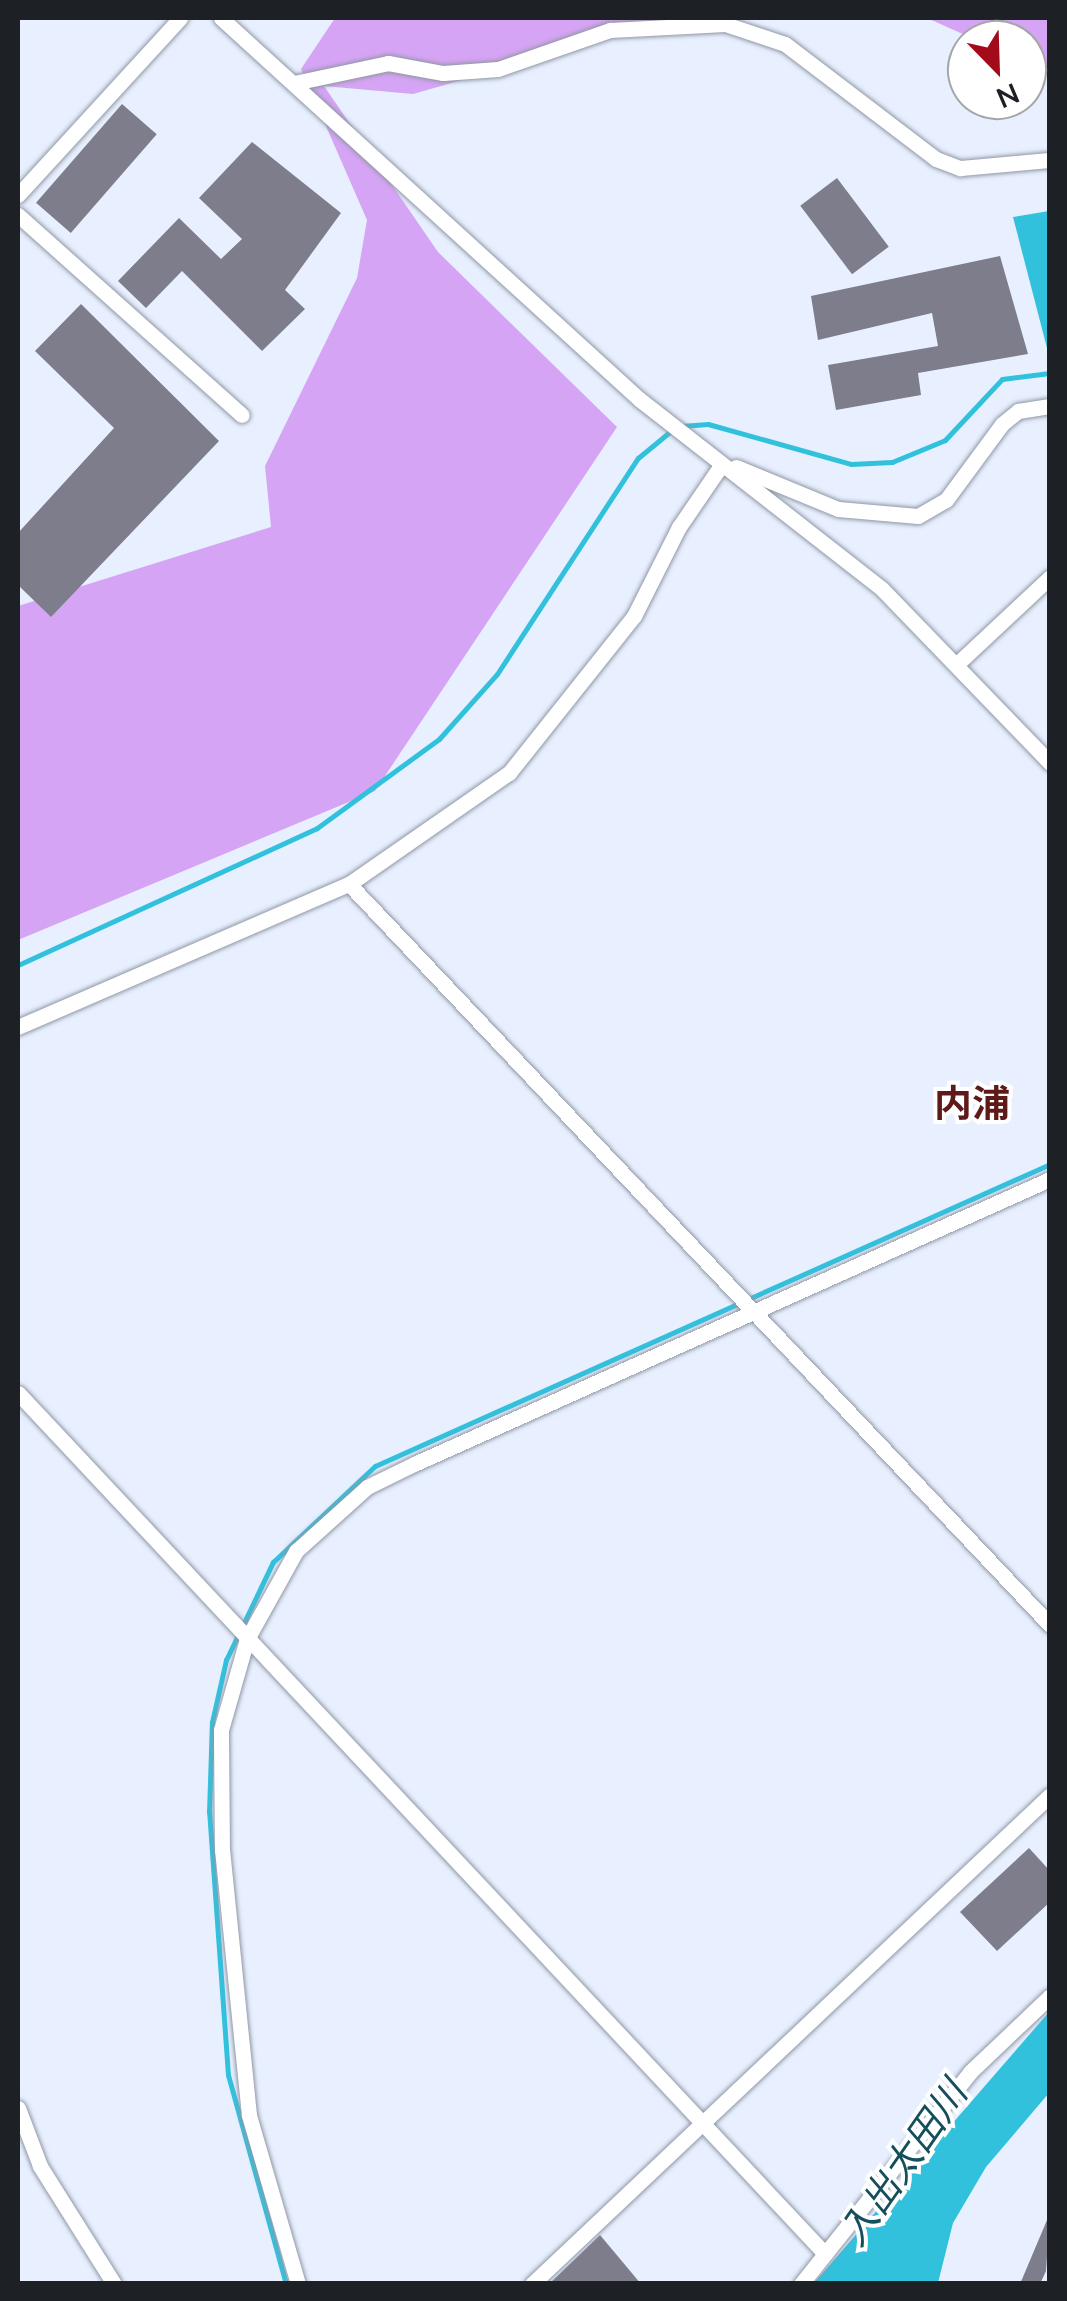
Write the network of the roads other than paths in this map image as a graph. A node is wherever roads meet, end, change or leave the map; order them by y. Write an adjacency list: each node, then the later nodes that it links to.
1 (180, 18): 5 (street)
2 (221, 18): 3 (street)
3 (294, 84): 4 (street); 9 (street)
4 (1050, 160)
5 (18, 195)
6 (18, 215): 8 (street)
7 (1050, 406): 9 (street)
8 (242, 416)
9 (722, 464): 11 (street); 13 (street)
10 (1050, 578): 11 (street)
11 (957, 664): 12 (street)
12 (1050, 763)
13 (348, 884): 14 (street); 16 (street)
14 (18, 1027)
15 (1050, 1179): 16 (street)
16 (750, 1311): 18 (street); 19 (street)
17 (18, 1393): 19 (street)
18 (1050, 1625)
19 (247, 1639): 23 (street); 26 (street)
20 (1050, 1795): 23 (street)
21 (1050, 1996): 24 (street)
22 (18, 2108): 25 (street)
23 (700, 2123): 24 (street); 27 (street)
24 (825, 2254): 28 (street)
25 (114, 2284)
26 (298, 2284)
27 (532, 2284)
28 (801, 2284)

